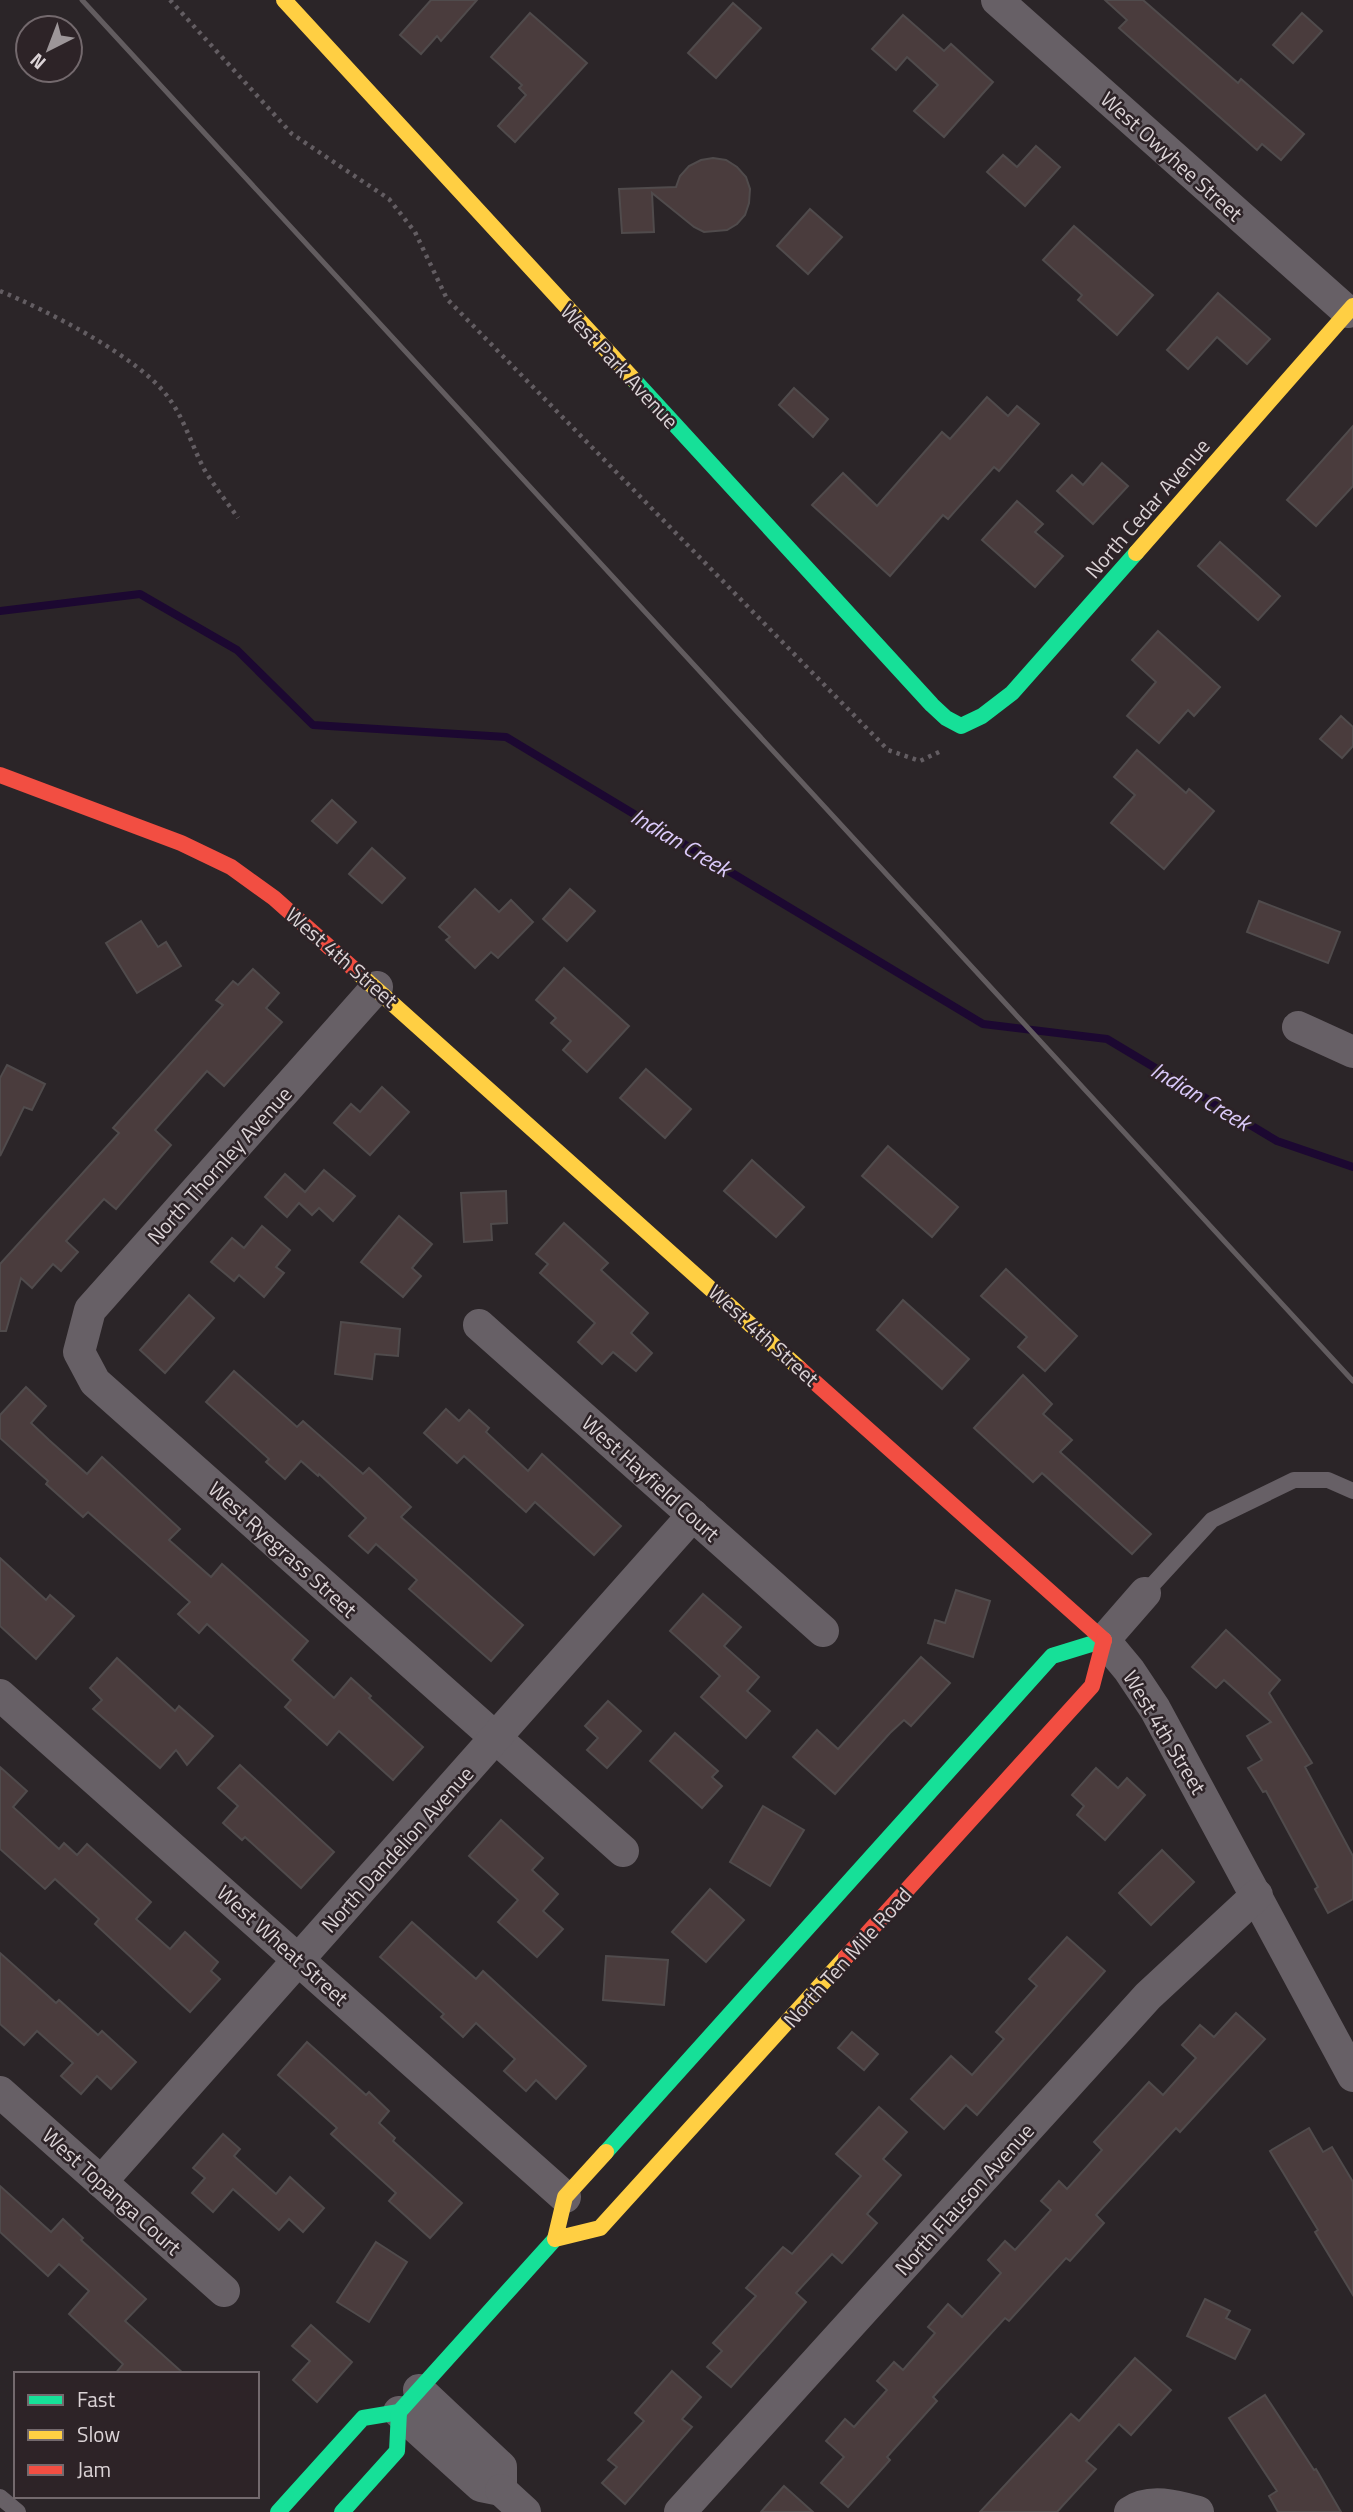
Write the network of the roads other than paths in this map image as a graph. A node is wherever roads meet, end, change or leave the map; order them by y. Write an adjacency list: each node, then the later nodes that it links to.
1 (284, 0): 4 (main road, West Park Avenue)
2 (997, 0): 3 (street, West Owyhee Street)
3 (1350, 309): 4 (main road, North Cedar Avenue)
4 (961, 726)
5 (0, 775): 6 (main road, West 4th Street)
6 (377, 987): 10 (street, North Thornley Avenue); 15 (main road, West 4th Street)
7 (1298, 1027): 8 (street)
8 (1353, 1052)
9 (479, 1325): 12 (street, West Hayfield Court)
10 (79, 1352): 17 (street, West Ryegrass Street)
11 (1353, 1491): 13 (lane)
12 (693, 1515): 14 (street, West Hayfield Court); 17 (street, North Dandelion Avenue)
13 (1145, 1593): 15 (street, North Ten Mile Road)
14 (823, 1630)
15 (1104, 1640): 19 (street, West 4th Street); 24 (main road); 25 (main road, North Ten Mile Road)
16 (0, 1695): 20 (street, West Wheat Street)
17 (496, 1738): 18 (street, West Ryegrass Street); 20 (street, North Dandelion Avenue)
18 (623, 1851)
19 (1257, 1895): 21 (street, West 4th Street); 33 (street, North Flauson Avenue)
20 (299, 1959): 23 (street, North Dandelion Avenue); 24 (street, West Wheat Street)
21 (1353, 2076)
22 (0, 2092): 23 (street, West Topanga Court)
23 (101, 2182): 26 (street, West Topanga Court)
24 (565, 2197): 25 (main road)
25 (555, 2239): 27 (main road)
26 (224, 2291)
27 (409, 2401): 30 (main road); 31 (main road); 32 (street)
28 (0, 2497): 29 (lane)
29 (18, 2512)
30 (278, 2512)
31 (342, 2512)
32 (525, 2512)
33 (680, 2512)
34 (1130, 2512): 35 (street)
35 (1198, 2512)

